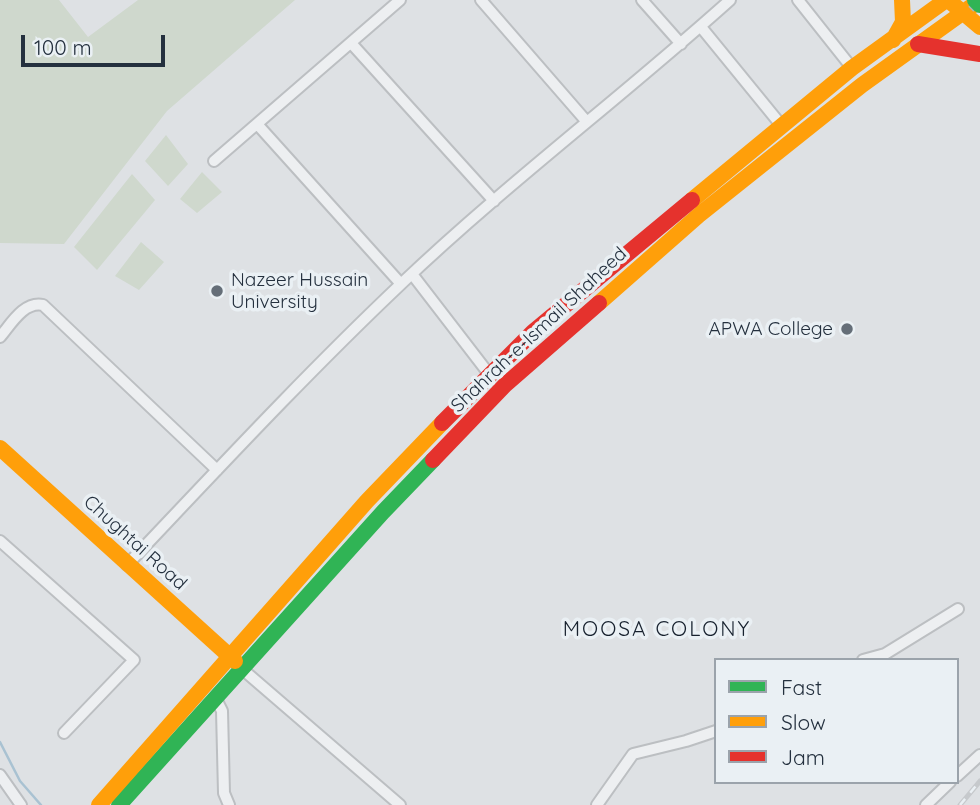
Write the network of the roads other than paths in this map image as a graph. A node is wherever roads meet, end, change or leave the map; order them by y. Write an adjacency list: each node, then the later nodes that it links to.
1 (400, 0): 13 (street)
2 (481, 0): 18 (street)
3 (642, 0): 14 (street)
4 (730, 0): 10 (street)
5 (798, 0): 17 (street)
6 (902, 0): 12 (main road)
7 (947, 0): 9 (main road); 12 (main road, Shahrah-e-Ismail Shaheed)
8 (978, 2): 9 (main road, Shahrah-e-Ismail Shaheed)
9 (962, 13): 11 (main road); 15 (main road, Shahrah-e-Ismail Shaheed)
10 (701, 27): 14 (street); 20 (street)
11 (980, 27)
12 (893, 40): 17 (main road, Shahrah-e-Ismail Shaheed)
13 (351, 43): 19 (street); 22 (street)
14 (681, 44): 18 (street)
15 (918, 44): 16 (main road); 34 (main road, Shahrah-e-Ismail Shaheed)
16 (980, 54)
17 (852, 68): 20 (main road, Shahrah-e-Ismail Shaheed)
18 (587, 122): 22 (street)
19 (257, 124): 21 (street); 24 (street)
20 (781, 125): 26 (main road, Shahrah-e-Ismail Shaheed)
21 (214, 161)
22 (494, 201): 23 (street)
23 (412, 274): 24 (street); 26 (street)
24 (401, 284): 28 (street)
25 (0, 337): 28 (street)
26 (489, 374): 32 (main road, Shahrah-e-Ismail Shaheed)
27 (0, 448): 30 (main road, Chughtai Road)
28 (217, 470): 30 (street)
29 (0, 541): 37 (street)
30 (127, 565): 32 (main road, Chughtai Road)
31 (958, 609): 33 (street)
32 (229, 655): 34 (main road, Chughtai Road); 42 (main road, Shahrah-e-Ismail Shaheed)
33 (870, 658)
34 (241, 668): 35 (main road, Shahrah-e-Ismail Shaheed); 45 (street)
35 (216, 699): 42 (main road, Shahrah-e-Ismail Shaheed); 44 (street)
36 (714, 732): 46 (street)
37 (64, 733)
38 (980, 755): 39 (street)
39 (959, 774)
40 (0, 775): 43 (street)
41 (945, 784): 47 (street)
42 (116, 802)
43 (21, 805)
44 (229, 805)
45 (400, 805)
46 (597, 805)
47 (926, 805)

